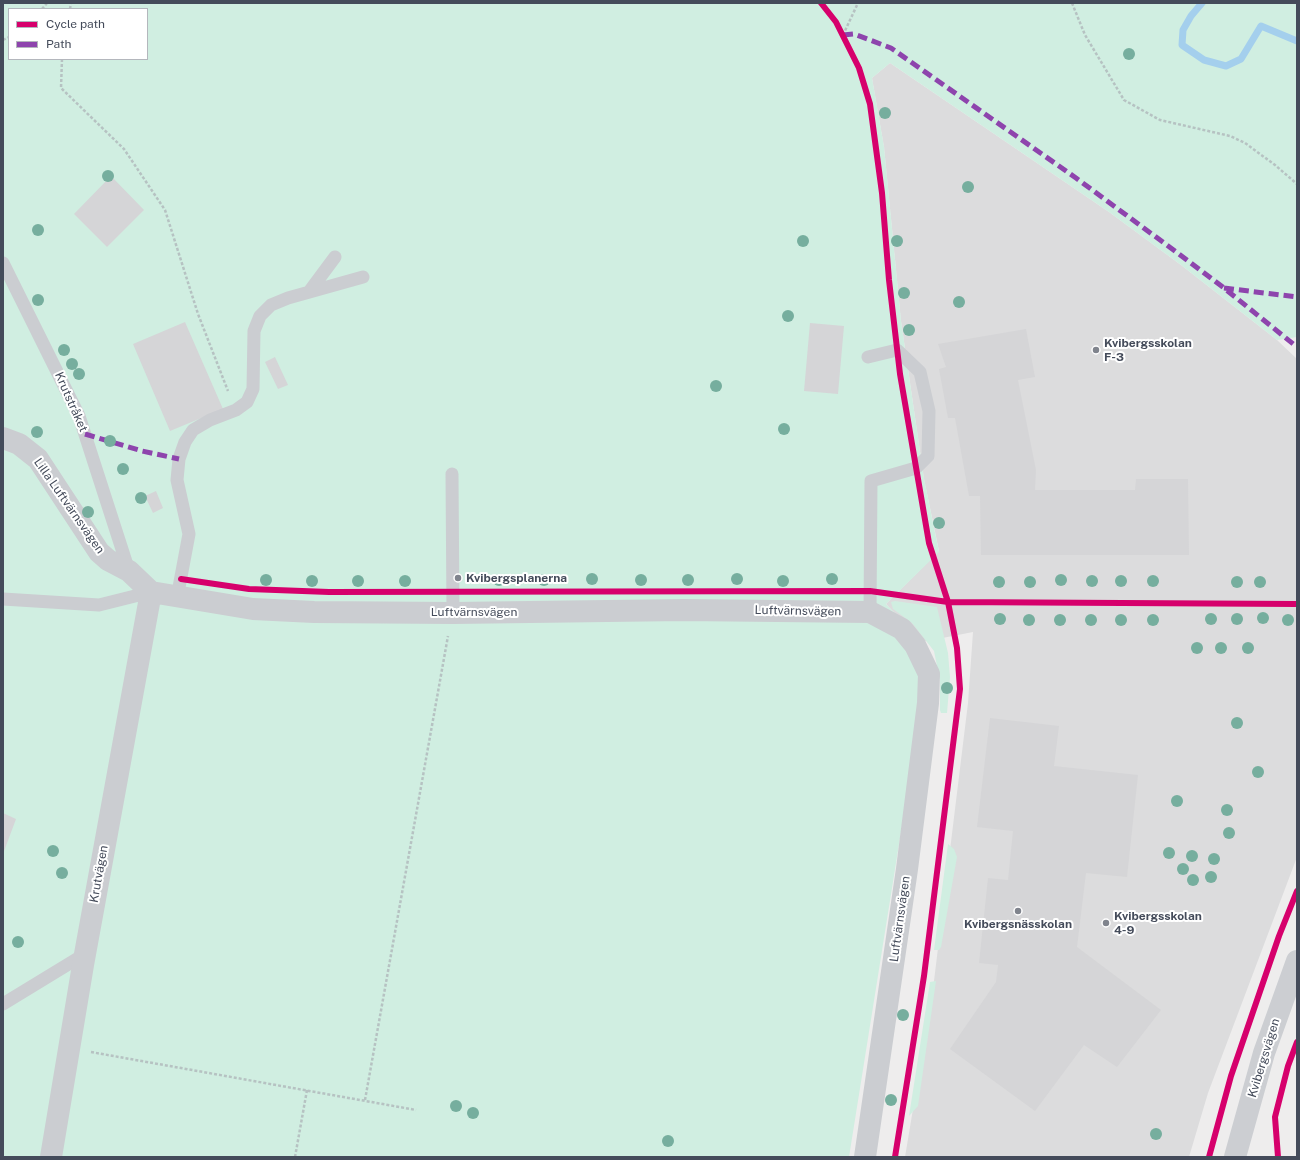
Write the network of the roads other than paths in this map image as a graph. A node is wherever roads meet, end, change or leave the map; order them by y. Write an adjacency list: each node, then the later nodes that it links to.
1 (335, 257): 4 (lane)
2 (3, 263): 8 (lane, Krutstråket)
3 (363, 277): 4 (lane)
4 (309, 292): 10 (lane)
5 (868, 357): 12 (lane)
6 (3, 438): 8 (street, Lilla Luftvärnsvägen)
7 (452, 474): 13 (lane)
8 (129, 571): 9 (street, Lilla Luftvärnsvägen)
9 (151, 592): 10 (street, Luftvärnsvägen); 11 (lane); 14 (street, Krutvägen)
10 (177, 598): 13 (street, Luftvärnsvägen)
11 (3, 599)
12 (870, 612): 13 (street, Luftvärnsvägen); 18 (street, Luftvärnsvägen)
13 (452, 613)
14 (85, 954): 16 (lane); 17 (street, Krutvägen)
15 (1297, 961): 19 (street, Kvibergsvägen)
16 (3, 1004)
17 (51, 1157)
18 (865, 1157)
19 (1235, 1157)

